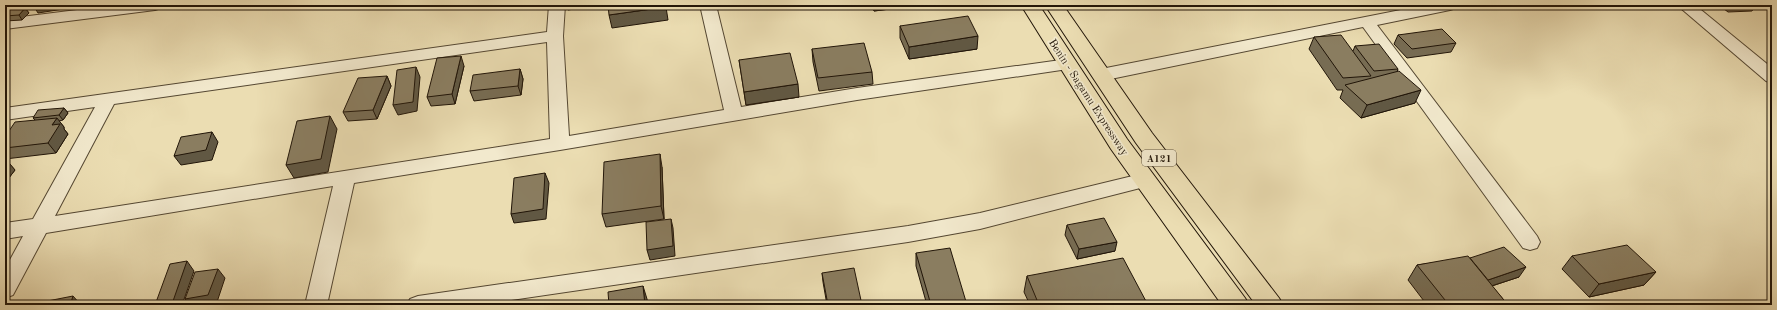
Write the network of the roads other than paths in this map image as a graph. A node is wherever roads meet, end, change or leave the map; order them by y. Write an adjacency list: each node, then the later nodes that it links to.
1 (155, 5): 9 (street)
2 (557, 5): 10 (street)
3 (708, 5): 16 (street)
4 (1030, 5): 11 (highway, Benin - Sagamu Expressway / A121)
5 (1054, 5): 12 (highway, A121)
6 (1450, 5): 8 (street)
7 (1685, 5): 13 (street)
8 (1367, 22): 12 (street); 22 (street)
9 (5, 24)
10 (555, 36): 14 (street); 17 (street)
11 (1068, 64): 16 (street); 19 (highway, Benin - Sagamu Expressway / A121)
12 (1101, 75): 28 (highway, A121)
13 (1772, 77)
14 (108, 99): 15 (street); 20 (street)
15 (5, 114)
16 (734, 115): 17 (street)
17 (560, 144): 18 (street)
18 (345, 177): 20 (street); 25 (street)
19 (1145, 180): 24 (street); 27 (highway, Benin - Sagamu Expressway / A121)
20 (39, 226): 21 (street); 23 (street)
21 (5, 231)
22 (1530, 242)
23 (5, 289)
24 (462, 301): 26 (street)
25 (316, 305)
26 (418, 305)
27 (1236, 305)
28 (1270, 305)

